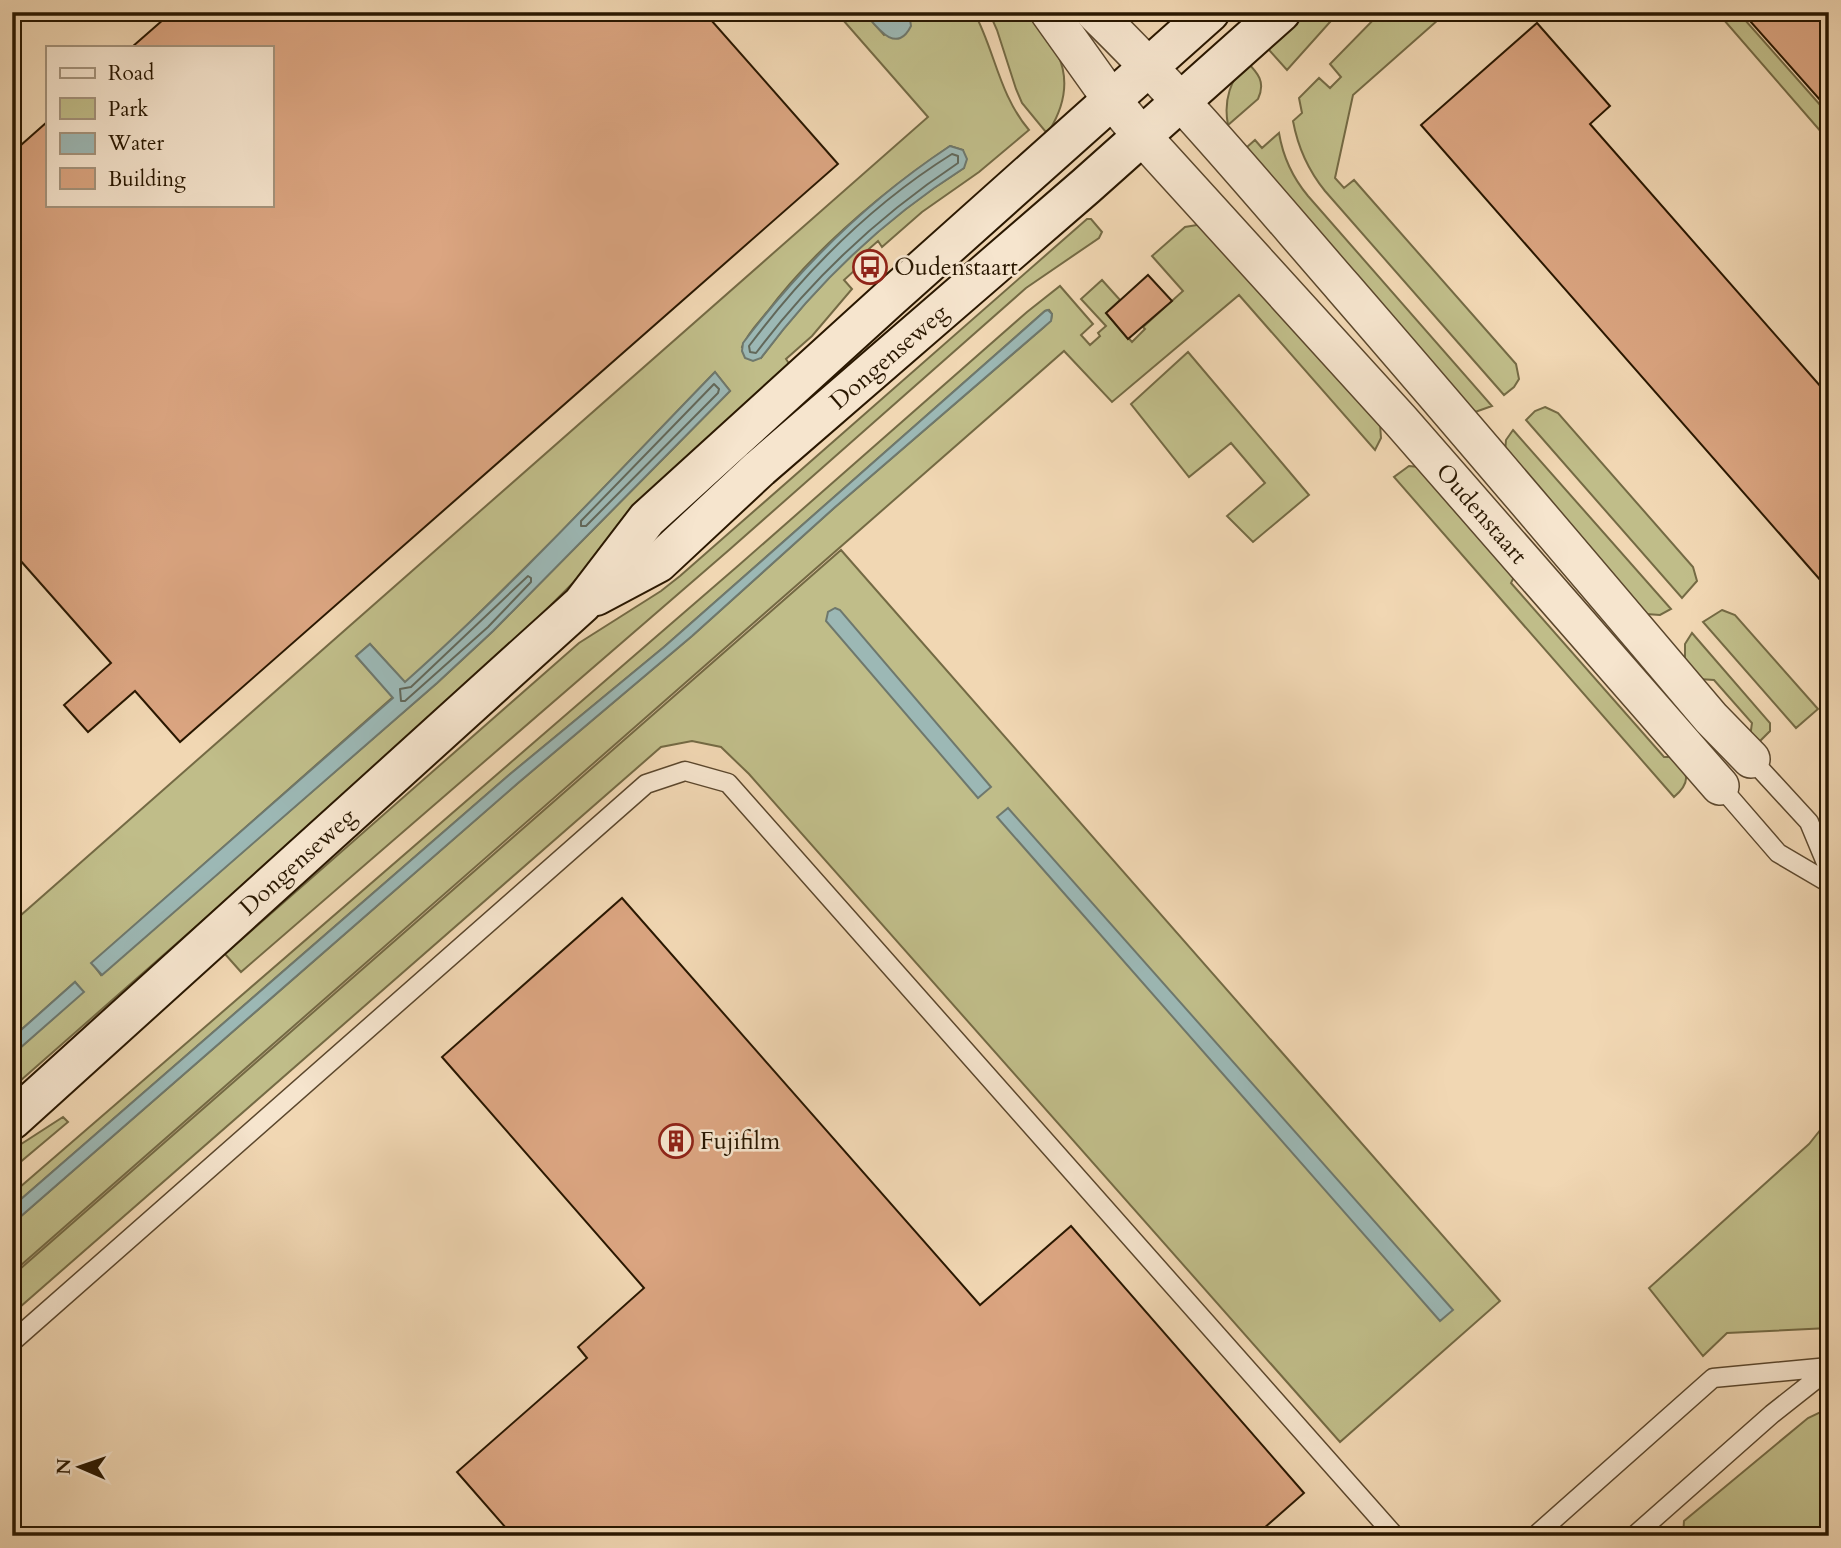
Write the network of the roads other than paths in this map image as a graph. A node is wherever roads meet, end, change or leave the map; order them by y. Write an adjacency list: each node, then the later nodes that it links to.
1 (1049, 12): 6 (street, Oudenstaart)
2 (1094, 12): 5 (street, Oudenstaart)
3 (1210, 12): 5 (street, Dongenseweg)
4 (1281, 12): 7 (street, Dongenseweg)
5 (1149, 66): 6 (street, Dongenseweg); 7 (street, Oudenstaart)
6 (1111, 99): 8 (street, Oudenstaart); 9 (street, Dongenseweg)
7 (1180, 103): 8 (street, Dongenseweg); 10 (street, Oudenstaart)
8 (1141, 135): 9 (street, Dongenseweg); 11 (street, Oudenstaart)
9 (582, 604): 14 (street, Dongenseweg)
10 (1751, 759): 12 (lane, Oudenstaart)
11 (1720, 786): 13 (lane, Oudenstaart)
12 (1829, 870)
13 (1829, 883)
14 (12, 1120)
15 (12, 1342): 17 (lane)
16 (1829, 1368): 18 (lane); 19 (lane)
17 (1395, 1536)
18 (1535, 1536)
19 (1634, 1536)

